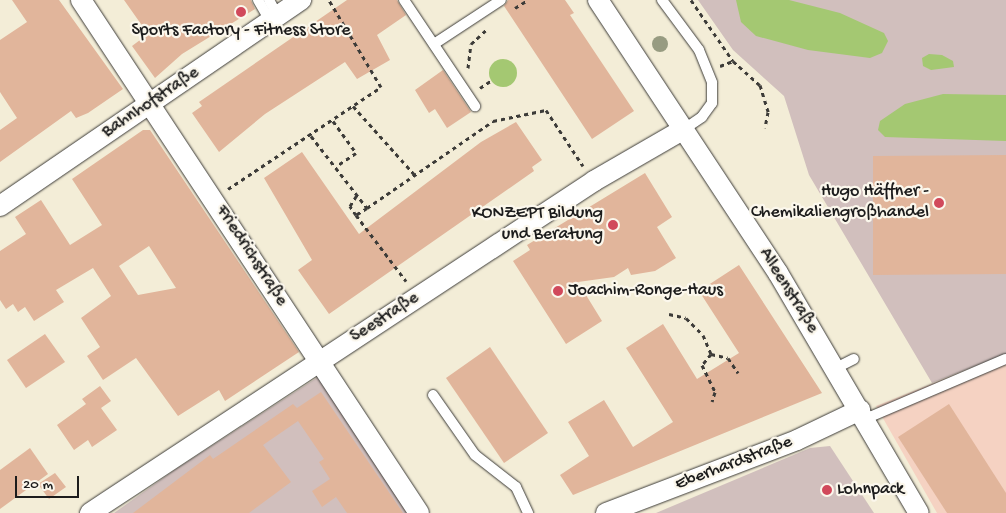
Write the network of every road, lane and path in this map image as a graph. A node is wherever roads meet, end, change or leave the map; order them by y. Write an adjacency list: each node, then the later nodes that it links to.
1 (81, 0): 20 (street, Friedrichstraße)
2 (258, 0): 12 (lane)
3 (301, 0): 12 (street, Bahnhofstraße)
4 (329, 0): 21 (path)
5 (404, 0): 14 (lane)
6 (501, 0): 14 (lane)
7 (528, 0): 11 (path)
8 (598, 0): 26 (street, Alleenstraße)
9 (662, 0): 26 (lane)
10 (692, 0): 25 (path)
11 (512, 10)
12 (272, 13): 20 (street, Bahnhofstraße)
13 (496, 20): 15 (path)
14 (434, 44): 19 (lane)
15 (469, 72)
16 (474, 80): 18 (path)
17 (492, 80): 18 (path)
18 (479, 88): 19 (path)
19 (477, 101)
20 (151, 103): 32 (street, Friedrichstraße); 33 (street, Bahnhofstraße)
21 (353, 106): 23 (path); 29 (path)
22 (489, 113): 24 (path)
23 (333, 121): 27 (path); 28 (path)
24 (493, 121): 29 (path); 30 (path)
25 (765, 128)
26 (684, 129): 30 (street, Seestraße); 42 (street, Alleenstraße)
27 (311, 136): 28 (path); 32 (path)
28 (337, 166): 31 (path)
29 (415, 175): 34 (path)
30 (594, 182): 41 (street, Seestraße)
31 (357, 194): 34 (path); 35 (path)
32 (213, 198): 41 (street, Friedrichstraße)
33 (0, 206)
34 (367, 208): 35 (path)
35 (356, 215): 36 (path)
36 (410, 286)
37 (669, 314): 38 (path)
38 (711, 354): 43 (path); 45 (path)
39 (854, 359): 42 (lane)
40 (1006, 359): 46 (lane)
41 (319, 361): 47 (street, Seestraße); 48 (street, Friedrichstraße)
42 (836, 368): 46 (street, Alleenstraße)
43 (738, 373)
44 (433, 395): 49 (lane)
45 (712, 402)
46 (862, 415): 50 (street, Eberhardstraße); 51 (street, Alleenstraße)
47 (90, 513)
48 (419, 513)
49 (528, 513)
50 (606, 513)
51 (919, 513)

